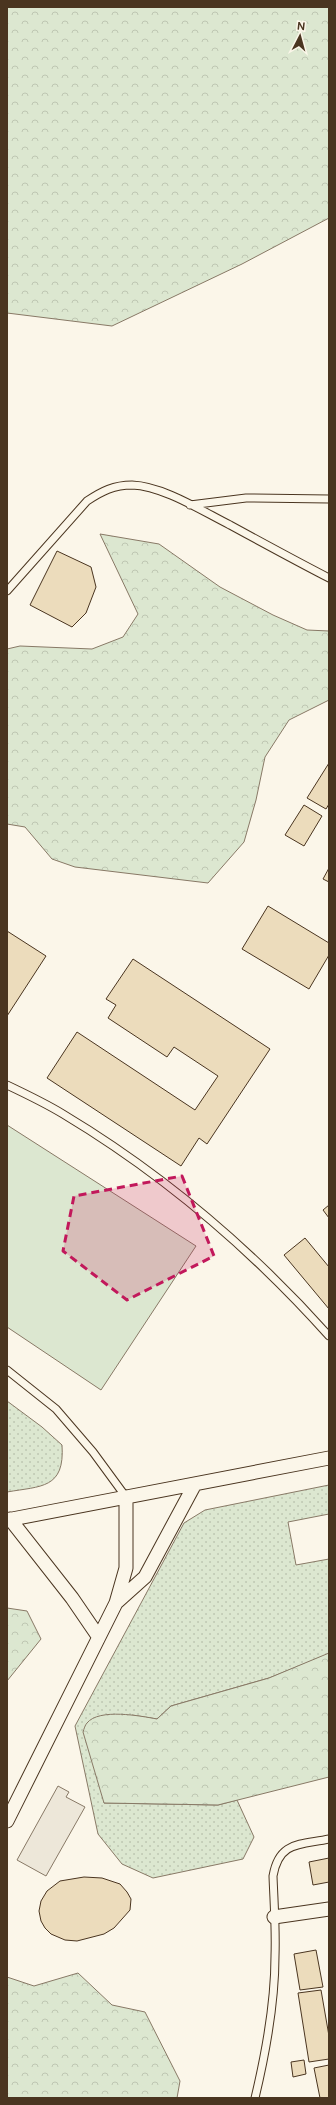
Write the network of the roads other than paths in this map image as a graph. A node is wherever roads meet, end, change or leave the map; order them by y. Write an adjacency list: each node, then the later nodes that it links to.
1 (329, 499): 2 (lane)
2 (190, 505): 3 (lane); 4 (lane)
3 (329, 578)
4 (7, 591)
5 (7, 1085): 6 (lane)
6 (329, 1336)
7 (7, 1370): 10 (lane)
8 (329, 1458): 9 (street)
9 (195, 1484): 10 (street); 12 (street)
10 (126, 1497): 11 (street); 12 (street)
11 (9, 1519): 13 (street)
12 (116, 1603): 13 (street)
13 (98, 1636): 14 (street)
14 (7, 1821)
15 (329, 1839): 17 (lane)
16 (329, 1908): 17 (street)
17 (274, 1917): 18 (lane)
18 (255, 2098)

